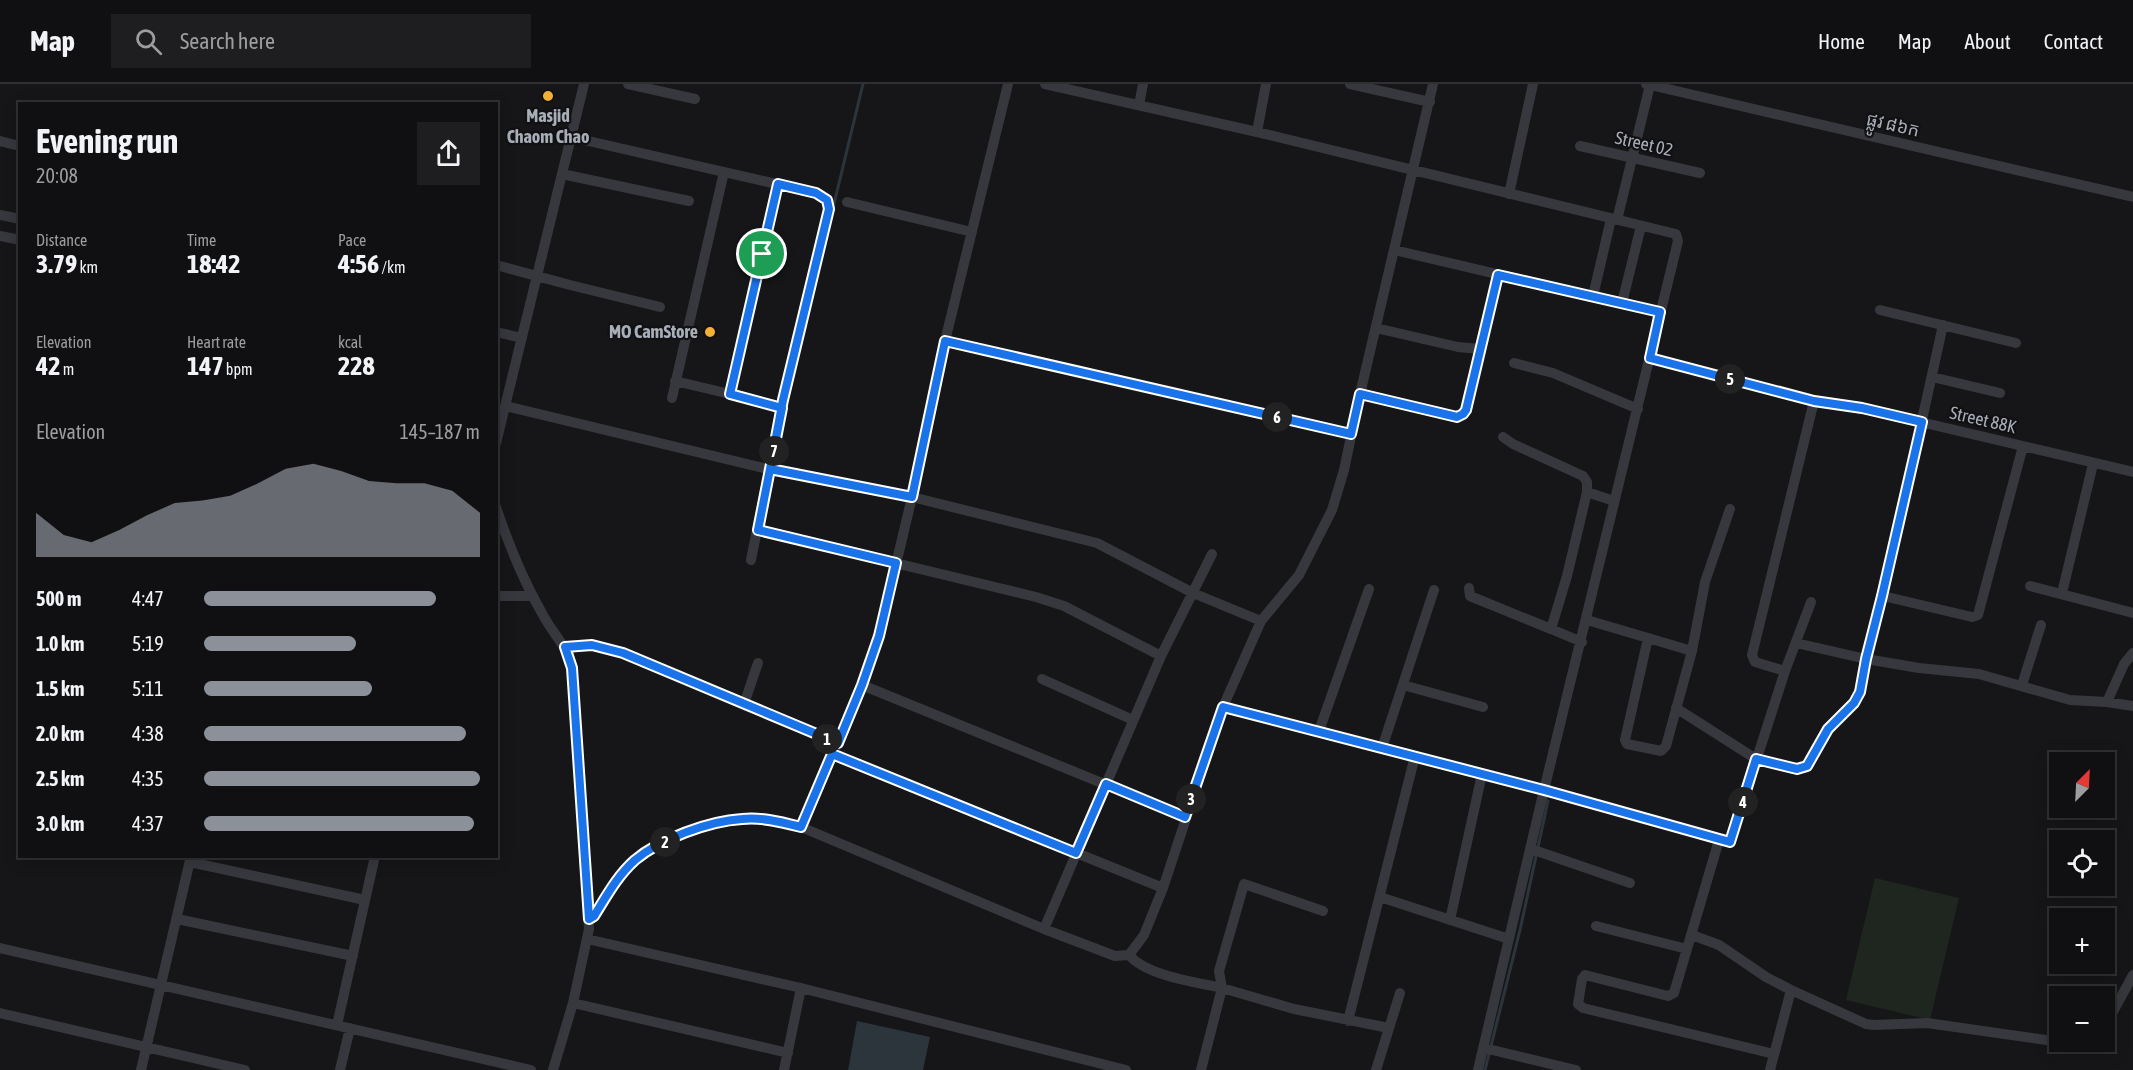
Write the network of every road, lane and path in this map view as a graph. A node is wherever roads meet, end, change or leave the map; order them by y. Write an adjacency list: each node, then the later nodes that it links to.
1 (584, 84): 15 (street)
2 (628, 84): 11 (street)
3 (1008, 84): 33 (street)
4 (1045, 84): 13 (street)
5 (1143, 84): 13 (street)
6 (1266, 84): 14 (street)
7 (1350, 84): 12 (street)
8 (1433, 84): 12 (street)
9 (1533, 84): 25 (street)
10 (1648, 84): 19 (street); 26 (street, ផ្លូវ ៨៦ក)
11 (696, 99)
12 (1430, 102): 20 (street)
13 (1139, 105): 14 (street)
14 (1257, 132): 20 (street)
15 (571, 137): 21 (street); 23 (street)
16 (0, 141): 17 (street)
17 (18, 146)
18 (1580, 146): 19 (street, Street 02)
19 (1632, 158): 22 (street, Street 02); 31 (street)
20 (1413, 171): 25 (street); 36 (street)
21 (724, 172): 24 (street); 55 (street)
22 (1700, 173)
23 (562, 174): 27 (street); 38 (street)
24 (778, 184): 57 (street); 62 (street)
25 (1509, 194): 31 (street)
26 (2133, 197)
27 (689, 201)
28 (847, 202): 33 (street)
29 (0, 215): 30 (street)
30 (18, 219)
31 (1614, 219): 32 (street); 40 (street)
32 (1641, 226): 41 (street); 44 (street)
33 (972, 232): 49 (street)
34 (0, 236): 35 (street)
35 (18, 240)
36 (1394, 250): 39 (street); 46 (street)
37 (498, 266): 38 (street)
38 (536, 275): 42 (street); 48 (street)
39 (1498, 275): 40 (street); 51 (street)
40 (1593, 296): 41 (street)
41 (1622, 303): 44 (street)
42 (660, 307)
43 (1880, 310): 45 (street)
44 (1660, 312): 52 (street)
45 (1943, 325): 50 (street); 54 (street)
46 (1376, 328): 51 (street); 58 (street)
47 (498, 332): 48 (street)
48 (522, 338): 61 (street)
49 (945, 341): 65 (street); 73 (street)
50 (2016, 343)
51 (1480, 350): 58 (street)
52 (1650, 358): 60 (street, Street 88K); 63 (street)
53 (1514, 363): 63 (street)
54 (1932, 377): 56 (street); 64 (street)
55 (675, 381): 57 (street); 59 (street)
56 (2001, 393)
57 (730, 394): 62 (street)
58 (1360, 394): 65 (street)
59 (672, 398)
60 (1814, 401): 64 (street, Street 88K); 105 (street)
61 (505, 406): 66 (street); 70 (street)
62 (782, 408): 70 (street)
63 (1638, 409): 74 (street)
64 (1922, 422): 68 (street, Street 88K); 89 (street)
65 (1351, 434): 93 (street)
66 (498, 435)
67 (1503, 437): 72 (street)
68 (2023, 446): 69 (street, Street 88K); 89 (street)
69 (2092, 464): 71 (street, Street 88K); 86 (street)
70 (770, 469): 73 (street); 77 (street)
71 (2133, 472)
72 (1587, 492): 74 (street); 95 (street)
73 (912, 497): 80 (street); 85 (street)
74 (1614, 501): 92 (street)
75 (1730, 509): 100 (street)
76 (498, 513): 88 (street)
77 (758, 530): 79 (street); 80 (street)
78 (1212, 554): 85 (street)
79 (751, 560)
80 (896, 563): 102 (street); 107 (street)
81 (2030, 586): 86 (street)
82 (1469, 588): 95 (street)
83 (1369, 590): 117 (street)
84 (1434, 590): 108 (street)
85 (1193, 593): 93 (street); 102 (street)
86 (2062, 593): 91 (street)
87 (498, 596): 88 (street)
88 (533, 596): 99 (street)
89 (1882, 596): 103 (street)
90 (1811, 602): 98 (street)
91 (2133, 613)
92 (1587, 620): 96 (street); 97 (street)
93 (1261, 621): 113 (street)
94 (2041, 625): 109 (street)
95 (1551, 629): 97 (street)
96 (1648, 639): 100 (street); 115 (street)
97 (1581, 642): 125 (street)
98 (1796, 643): 103 (street); 105 (street)
99 (565, 647): 111 (street); 139 (street)
100 (1692, 651): 115 (street)
101 (2133, 653): 110 (street)
102 (1161, 656): 116 (street)
103 (1866, 659): 109 (street); 122 (street)
104 (758, 663): 111 (street)
105 (1785, 671): 122 (street)
106 (1042, 679): 116 (street)
107 (862, 685): 118 (street); 124 (street)
108 (1403, 685): 114 (street); 119 (street)
109 (2022, 685): 110 (street)
110 (2107, 702): 112 (street)
111 (744, 704): 118 (street)
112 (2133, 706)
113 (1223, 707): 117 (street); 126 (street)
114 (1483, 707)
115 (1676, 708): 122 (street)
116 (1133, 720): 124 (street)
117 (1320, 731): 119 (street)
118 (838, 743): 120 (street)
119 (1382, 748): 121 (street)
120 (832, 754): 127 (street); 130 (street)
121 (1416, 756): 123 (street); 135 (street)
122 (1756, 759): 128 (street)
123 (1482, 774): 125 (street); 140 (street)
124 (1106, 784): 126 (street); 130 (street)
125 (1544, 790): 128 (street); 129 (street)
126 (1185, 817): 134 (street)
127 (801, 827): 139 (street); 142 (street)
128 (1719, 840): 143 (street)
129 (1535, 851): 133 (street); 145 (street)
130 (1076, 853): 134 (street); 142 (street)
131 (375, 858): 136 (street)
132 (191, 859): 136 (street); 138 (street)
133 (1630, 883)
134 (1163, 888): 148 (street)
135 (1380, 897): 140 (street); 159 (street)
136 (365, 900): 149 (street)
137 (1323, 911): 153 (street)
138 (177, 919): 149 (street); 151 (street)
139 (589, 919): 144 (street)
140 (1450, 920): 145 (street)
141 (1596, 926): 147 (street)
142 (1044, 929): 148 (street)
143 (1692, 935): 147 (street); 154 (street)
144 (588, 939): 152 (street); 156 (street)
145 (1509, 939): 165 (street)
146 (0, 948): 151 (street)
147 (1688, 949): 167 (street)
148 (1129, 955): 153 (street)
149 (353, 956): 160 (street)
150 (2133, 975): 157 (street)
151 (161, 984): 160 (street); 164 (street)
152 (801, 988): 166 (street); 174 (street)
153 (1222, 988): 159 (street); 175 (street)
154 (1791, 990): 163 (street); 167 (street)
155 (1400, 993): 162 (street)
156 (573, 1003): 166 (street); 172 (street)
157 (2115, 1008)
158 (0, 1014): 164 (street)
159 (1348, 1021): 162 (street)
160 (337, 1025): 161 (street)
161 (350, 1028): 170 (street); 171 (street)
162 (1389, 1028): 176 (street)
163 (2049, 1040)
164 (146, 1047): 168 (street); 169 (street)
165 (1485, 1048): 177 (street); 178 (street)
166 (788, 1053): 173 (street)
167 (1774, 1054): 179 (street)
168 (141, 1070)
169 (245, 1070)
170 (340, 1070)
171 (531, 1070)
172 (553, 1070)
173 (784, 1070)
174 (1126, 1070)
175 (1201, 1070)
176 (1376, 1070)
177 (1478, 1070)
178 (1576, 1070)
179 (1770, 1070)

